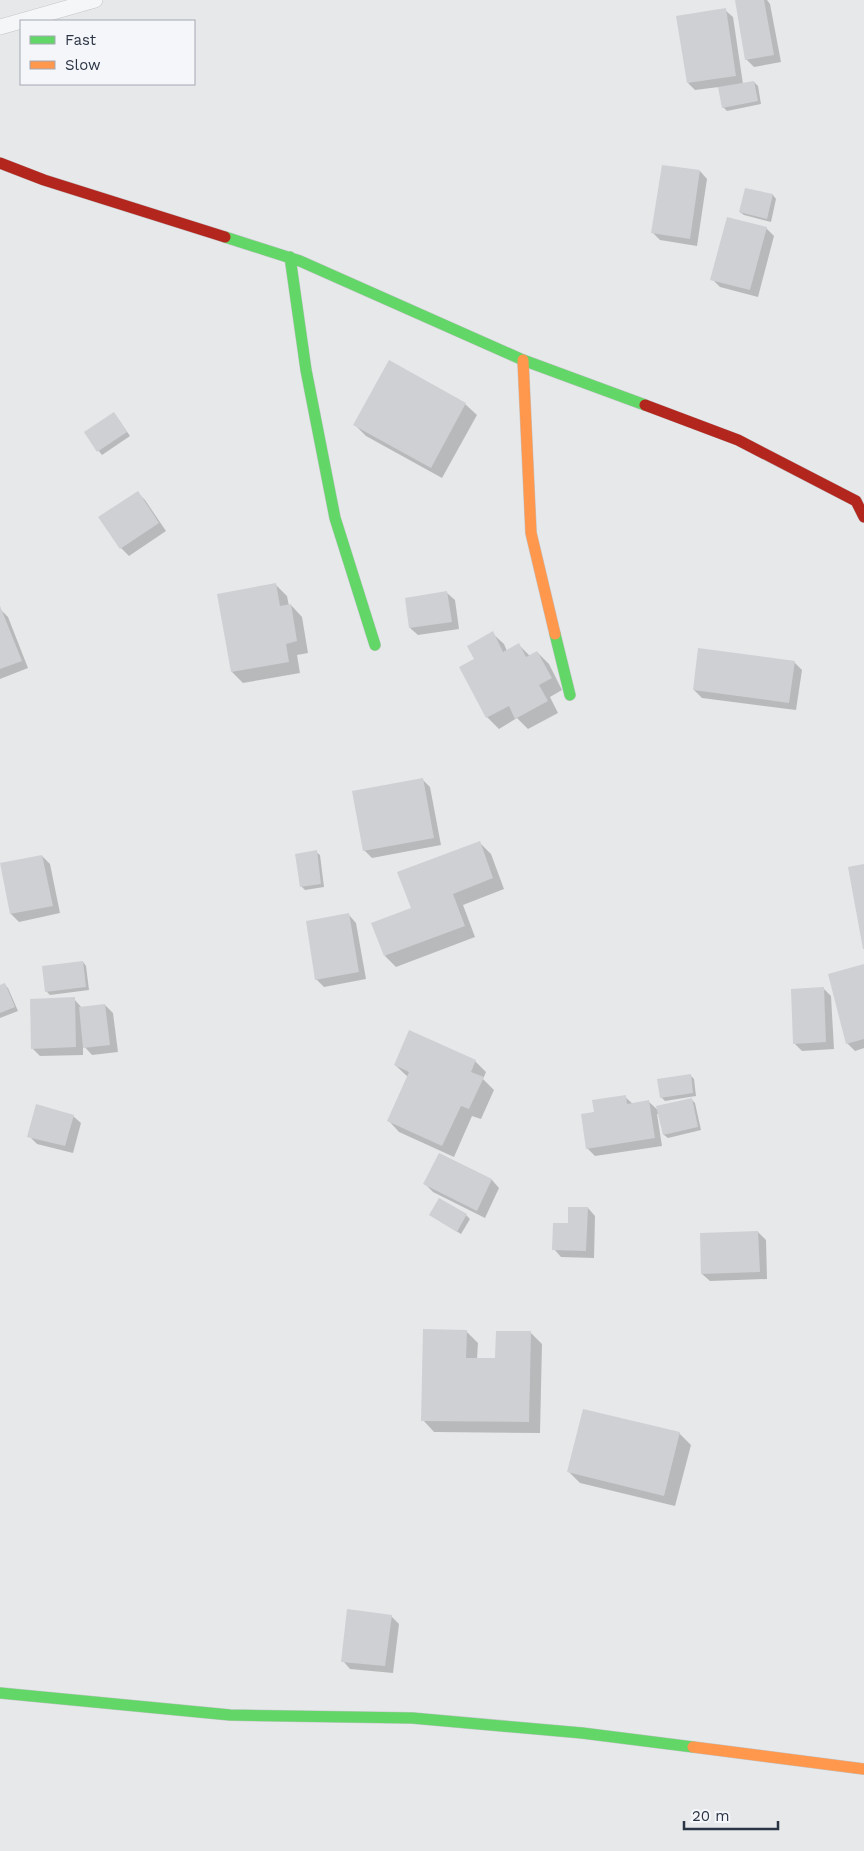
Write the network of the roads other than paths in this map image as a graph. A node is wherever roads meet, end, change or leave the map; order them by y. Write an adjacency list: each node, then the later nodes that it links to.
1 (95, 0): 2 (lane)
2 (25, 20)
3 (20, 21): 4 (lane)
4 (0, 27)
5 (0, 164): 6 (street)
6 (290, 258): 7 (street); 9 (street)
7 (523, 360): 8 (street); 10 (street)
8 (864, 517)
9 (375, 645)
10 (570, 695)
11 (0, 1693): 12 (street)
12 (864, 1769)

